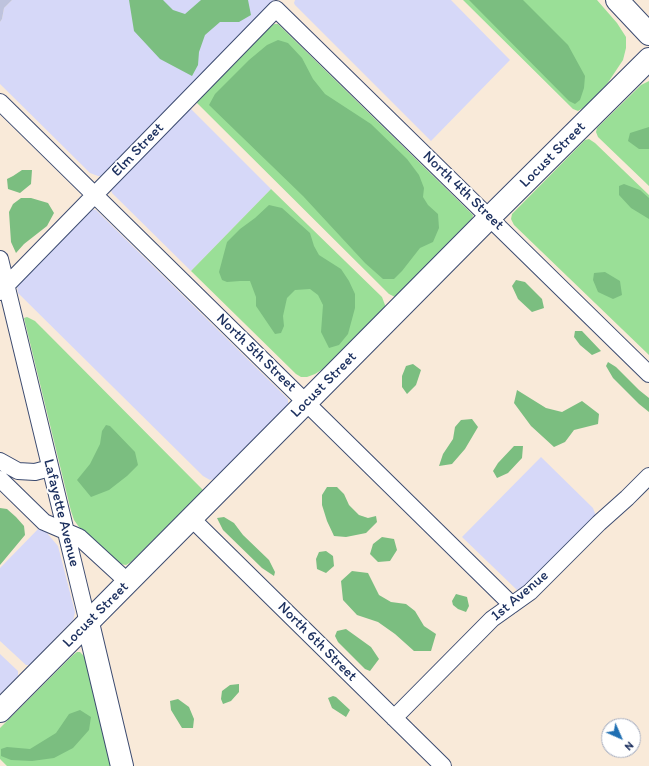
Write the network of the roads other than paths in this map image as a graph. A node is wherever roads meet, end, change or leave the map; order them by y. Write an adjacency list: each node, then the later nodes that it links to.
1 (617, 0): 3 (main road)
2 (276, 9): 6 (street, Elm Street); 7 (street, North 4th Street)
3 (649, 34)
4 (649, 59): 7 (main road, Locust Street)
5 (0, 102): 6 (street, North 5th Street)
6 (95, 194): 9 (street, Elm Street); 11 (street, North 5th Street)
7 (490, 217): 10 (street, North 4th Street); 11 (main road, Locust Street)
8 (0, 259): 9 (street, Lafayette Avenue)
9 (3, 289): 13 (street, Lafayette Avenue)
10 (649, 374)
11 (307, 402): 16 (main road, Locust Street); 19 (street, North 5th Street)
12 (0, 461): 13 (street)
13 (50, 468): 17 (street, Lafayette Avenue)
14 (649, 476): 19 (street, 1st Avenue)
15 (0, 479): 17 (street)
16 (191, 518): 18 (main road, Locust Street); 22 (street, North 6th Street)
17 (66, 532): 18 (street); 20 (street, Lafayette Avenue)
18 (128, 582): 20 (main road, Locust Street)
19 (512, 604): 22 (street, 1st Avenue)
20 (88, 623): 21 (main road, Locust Street); 23 (main road, Lafayette Avenue)
21 (0, 711)
22 (394, 718): 24 (street, North 6th Street)
23 (122, 766)
24 (443, 766)

